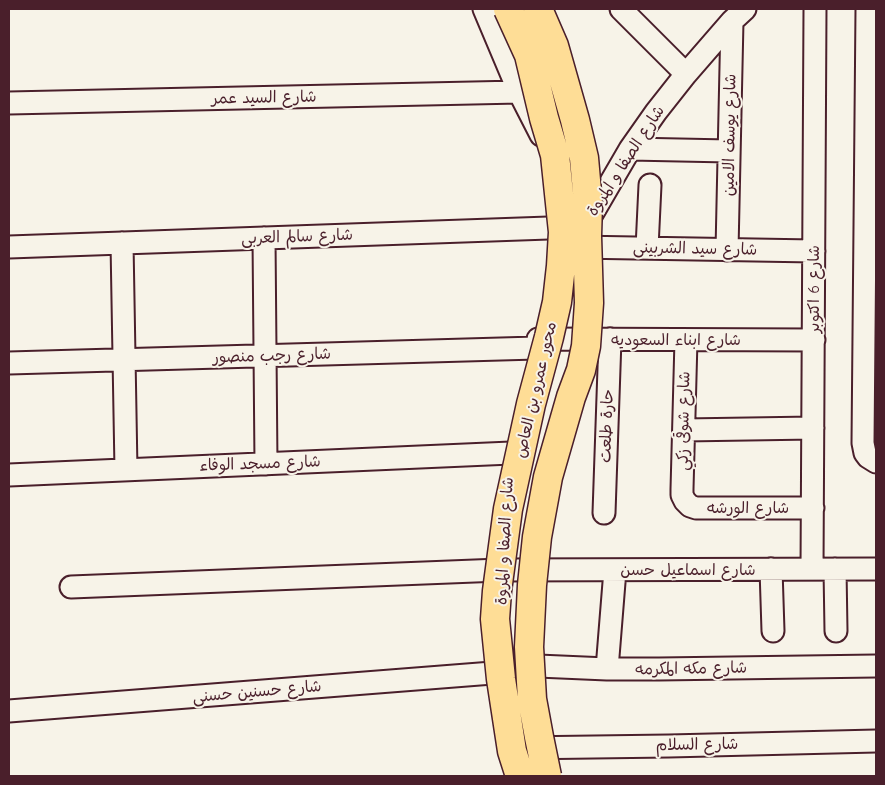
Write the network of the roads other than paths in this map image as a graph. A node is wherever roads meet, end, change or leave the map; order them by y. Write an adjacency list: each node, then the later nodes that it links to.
1 (484, 9): 9 (street)
2 (508, 9): 54 (main road, محور عمرو بن العاص, bridge)
3 (538, 9): 56 (main road, محور عمرو بن العاص, bridge)
4 (621, 9): 8 (street)
5 (816, 9): 21 (street, شارع 6 اكتوبر)
6 (867, 9): 32 (street)
7 (739, 15): 8 (street, شارع الصفا و المروة); 12 (street, شارع يوسف الامين)
8 (686, 74): 11 (street, شارع الصفا و المروة)
9 (519, 92): 10 (street, شارع السيد عمر); 14 (street)
10 (9, 104)
11 (630, 149): 12 (street); 14 (street, شارع الصفا و المروة)
12 (730, 151): 20 (street, شارع يوسف الامين)
13 (650, 185): 19 (street)
14 (587, 223): 15 (street, شارع سالم العربى); 18 (street, شارع الصفا و المروة)
15 (264, 238): 16 (street, شارع سالم العربى); 26 (street)
16 (122, 243): 17 (street, شارع سالم العربى); 27 (street)
17 (9, 247)
18 (576, 247): 19 (street, شارع سيد الشربينى); 25 (street, شارع الصفا و المروة)
19 (648, 248): 20 (street, شارع سيد الشربينى)
20 (727, 250): 21 (street, شارع سيد الشربينى)
21 (814, 251): 24 (street, شارع 6 اكتوبر)
22 (610, 339): 23 (street, شارع ابناء السعوديه); 25 (street, شارع ابناء السعوديه); 38 (street, حارة طلعت)
23 (686, 340): 24 (street, شارع ابناء السعوديه); 30 (street, شارع شوقى زكي)
24 (814, 340): 29 (street, شارع 6 اكتوبر)
25 (537, 344): 26 (street, شارع رجب منصور); 31 (street, شارع الصفا و المروة)
26 (265, 356): 27 (street, شارع رجب منصور); 33 (street)
27 (124, 360): 28 (street, شارع رجب منصور); 34 (street)
28 (9, 363)
29 (813, 428): 30 (street); 37 (street, شارع 6 اكتوبر)
30 (684, 430): 36 (street, شارع شوقى زكي)
31 (511, 453): 33 (street, شارع مسجد الوفاء); 43 (street, شارع الصفا و المروة)
32 (872, 459)
33 (266, 464): 34 (street, شارع مسجد الوفاء)
34 (126, 470): 35 (street, شارع مسجد الوفاء)
35 (9, 475)
36 (685, 501): 37 (street, شارع الورشه)
37 (813, 508): 40 (street, شارع 6 اكتوبر)
38 (604, 513)
39 (771, 569): 40 (street, شارع اسماعيل حسن); 44 (street, شارع اسماعيل حسن); 46 (street)
40 (812, 569): 41 (street, شارع اسماعيل حسن)
41 (835, 569): 42 (street, شارع اسماعيل حسن); 47 (street)
42 (876, 569)
43 (500, 570): 44 (street, شارع اسماعيل حسن); 45 (street, شارع اسماعيل حسن); 49 (street, شارع الصفا و المروة)
44 (615, 570): 50 (street)
45 (71, 587)
46 (773, 631)
47 (836, 632)
48 (876, 666): 50 (street, شارع مكه المكرمه)
49 (505, 668): 50 (street, شارع مكه المكرمه); 51 (street, شارع حسنين حسنى); 53 (street, شارع الصفا و المروة)
50 (608, 669)
51 (9, 712)
52 (876, 741): 53 (street, شارع السلام)
53 (518, 748): 55 (street, شارع الصفا و المروة)
54 (520, 776)
55 (526, 776)
56 (547, 776)

